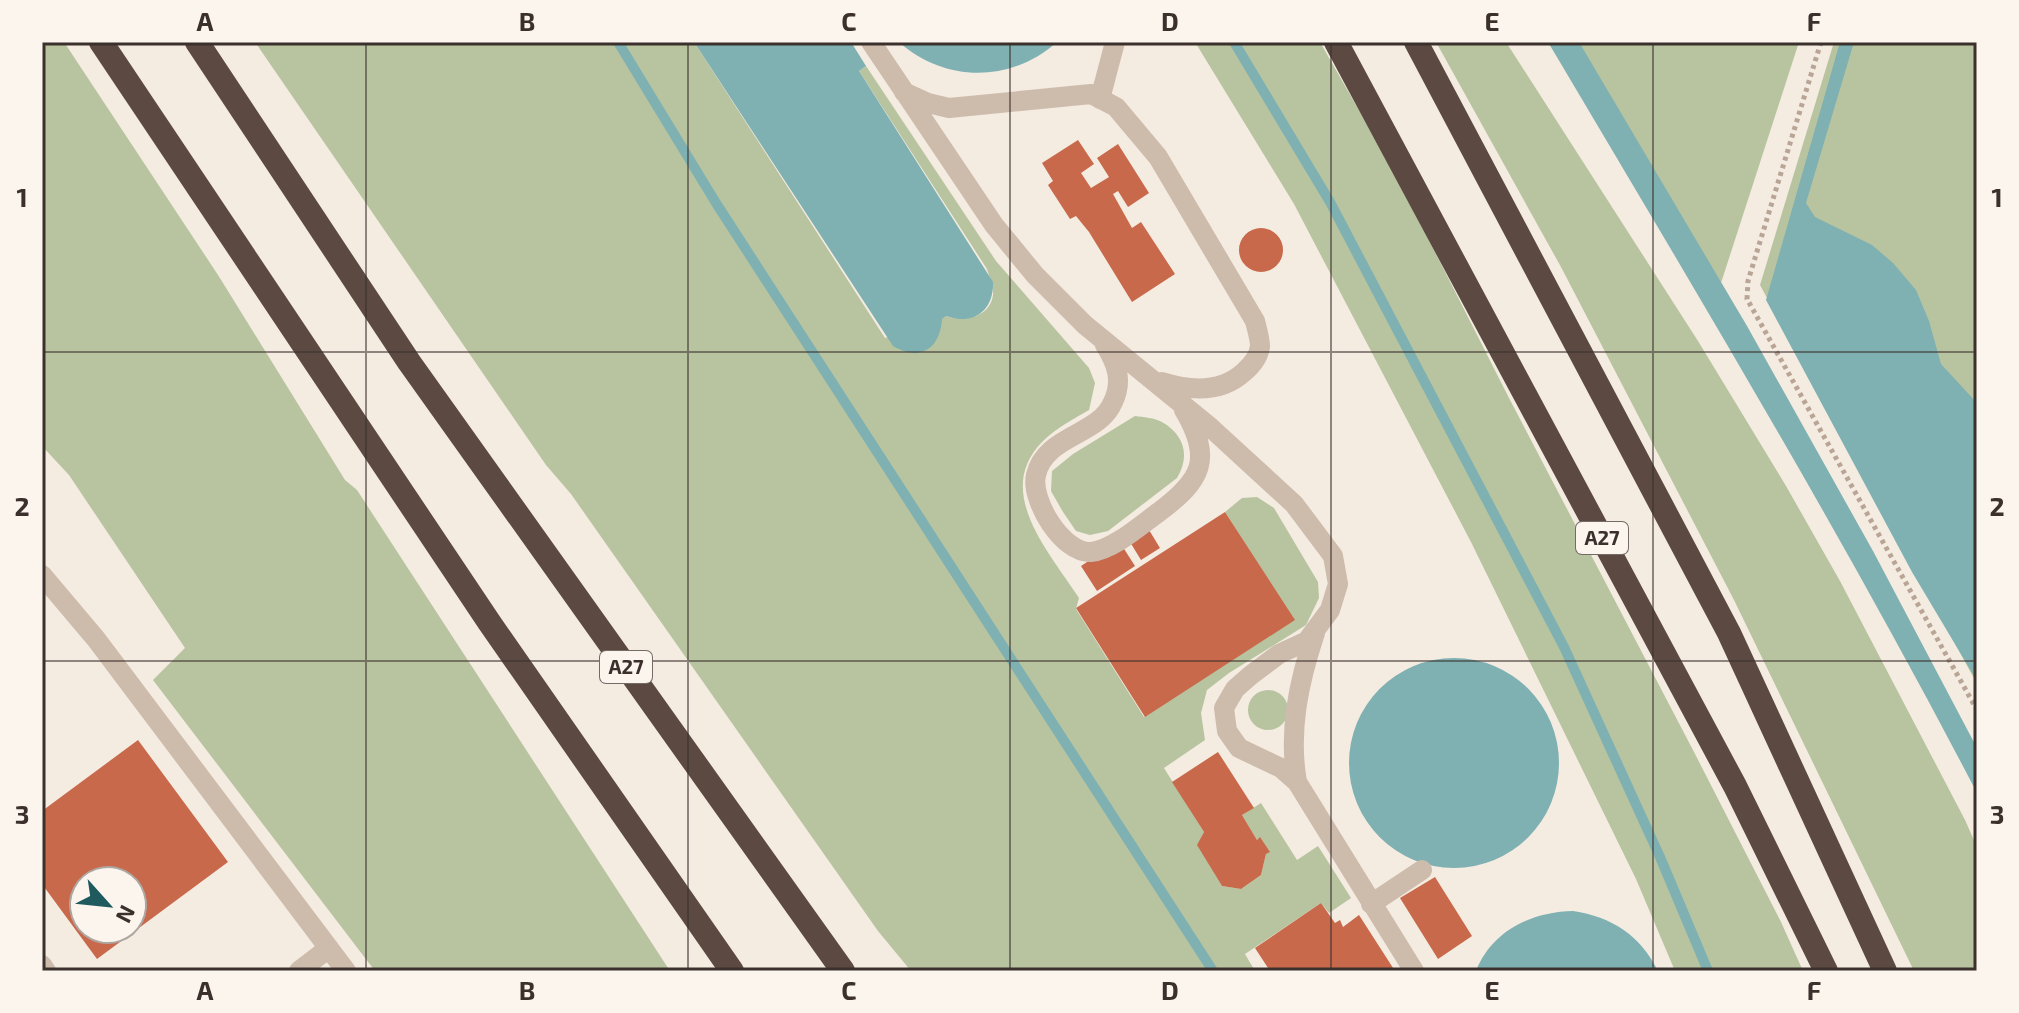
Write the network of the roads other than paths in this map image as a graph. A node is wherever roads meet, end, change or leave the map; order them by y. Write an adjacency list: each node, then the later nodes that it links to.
1 (197, 42): 23 (highway, A27)
2 (871, 42): 7 (lane)
3 (1115, 42): 8 (lane)
4 (1336, 42): 25 (highway, A27)
5 (1416, 42): 26 (highway)
6 (103, 45): 22 (highway)
7 (904, 92): 8 (lane); 9 (lane)
8 (1100, 99): 10 (lane)
9 (1098, 335): 10 (lane); 11 (lane)
10 (1153, 379): 11 (lane)
11 (1179, 401): 13 (lane)
12 (42, 575): 17 (lane)
13 (1317, 629): 14 (lane); 14 (lane)
14 (1297, 782): 16 (lane)
15 (1422, 870): 16 (lane)
16 (1371, 904): 24 (lane)
17 (329, 948): 20 (lane); 21 (lane)
18 (42, 965): 19 (lane)
19 (46, 971)
20 (299, 971)
21 (346, 971)
22 (732, 971)
23 (843, 971)
24 (1414, 971)
25 (1826, 971)
26 (1885, 971)

